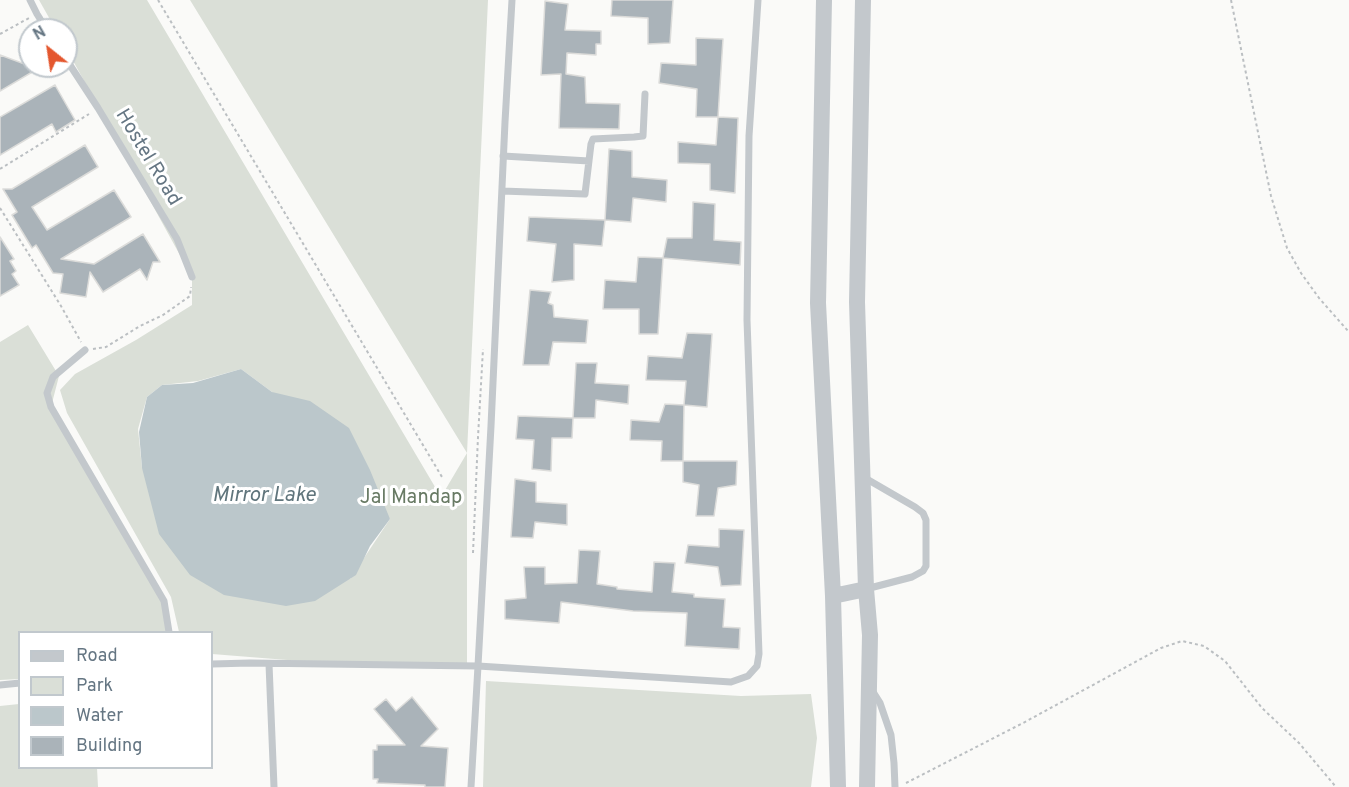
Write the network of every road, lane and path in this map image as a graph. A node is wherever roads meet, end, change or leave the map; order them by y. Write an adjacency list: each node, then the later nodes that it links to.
1 (30, 0): 8 (lane)
2 (158, 0): 22 (path)
3 (512, 0): 14 (lane)
4 (758, 0): 29 (lane)
5 (824, 0): 25 (street)
6 (862, 0): 23 (street)
7 (1231, 0): 20 (path)
8 (37, 14): 9 (lane); 10 (path)
9 (40, 18)
10 (0, 34)
11 (78, 77): 13 (lane, Hostel Road)
12 (645, 94): 15 (lane)
13 (98, 108): 16 (path); 19 (lane, Hostel Road)
14 (503, 156): 15 (lane); 17 (lane)
15 (589, 161): 17 (lane)
16 (0, 169)
17 (502, 191): 29 (lane)
18 (0, 208): 21 (path)
19 (192, 277): 21 (path)
20 (1349, 332)
21 (86, 350): 26 (lane)
22 (442, 477)
23 (863, 477): 24 (street); 24 (lane)
24 (866, 589): 25 (street); 32 (street)
25 (833, 596): 35 (street)
26 (169, 631)
27 (213, 664): 28 (lane)
28 (269, 664): 29 (lane); 33 (lane)
29 (478, 666): 34 (lane)
30 (18, 683): 31 (lane)
31 (0, 685)
32 (870, 687): 36 (street); 37 (lane)
33 (274, 787)
34 (471, 787)
35 (838, 787)
36 (867, 787)
37 (896, 787): 38 (path)
38 (1336, 787)

